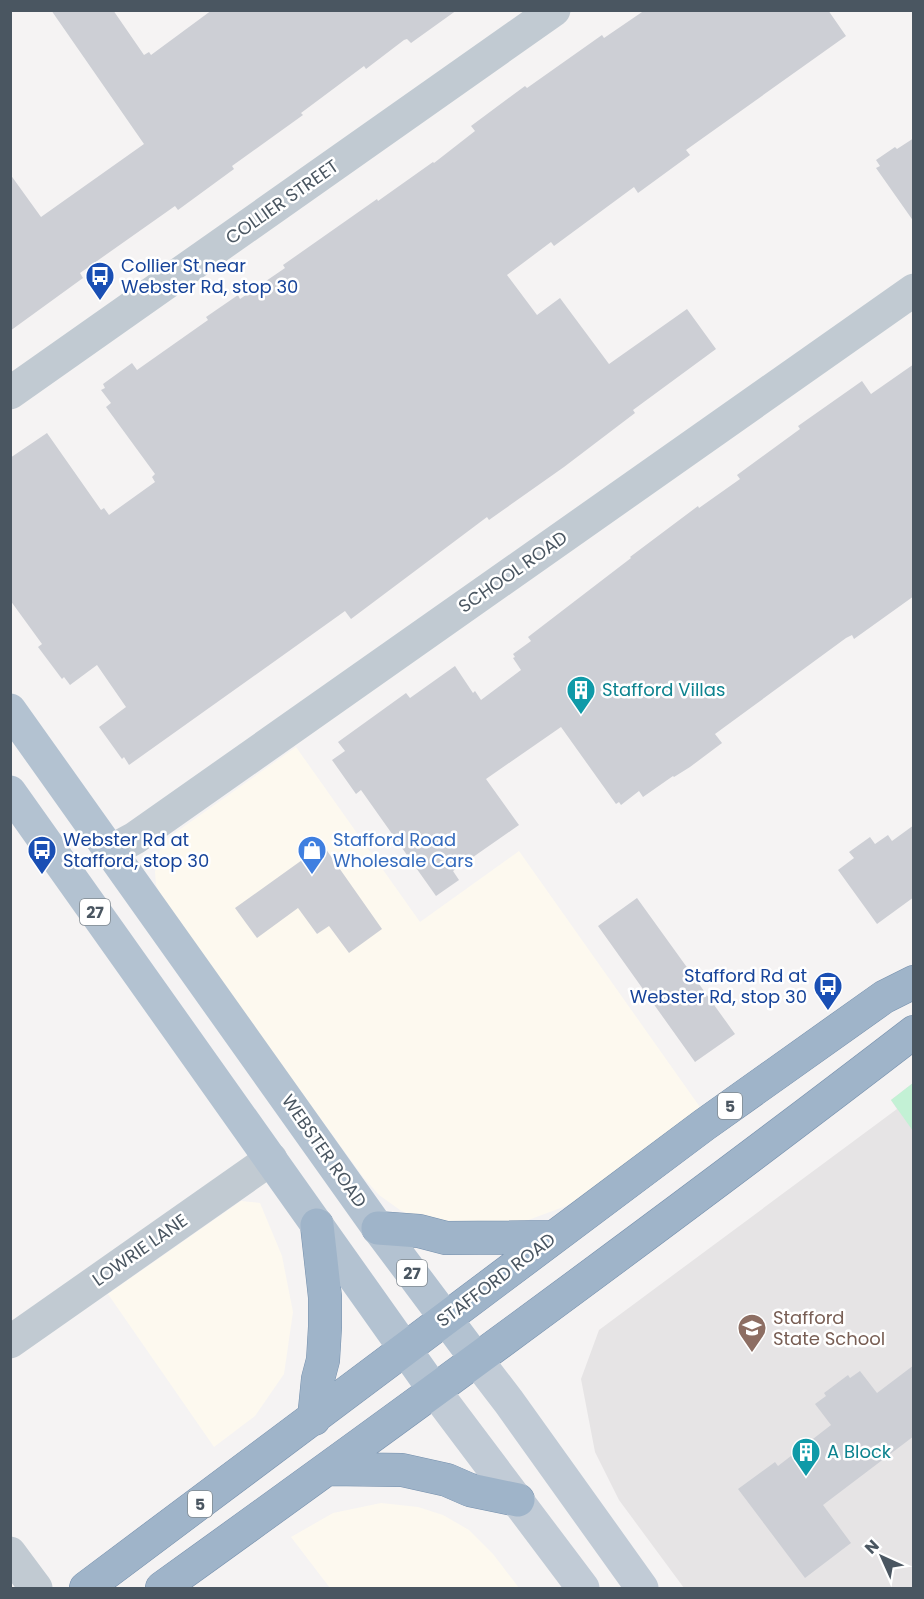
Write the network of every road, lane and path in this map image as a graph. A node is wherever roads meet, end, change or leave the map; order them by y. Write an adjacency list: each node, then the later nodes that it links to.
1 (554, 10): 3 (street, COLLIER STREET)
2 (914, 290): 6 (street, SCHOOL ROAD)
3 (10, 393)
4 (10, 710): 6 (main road, WEBSTER ROAD / 27)
5 (10, 792): 9 (main road, 27)
6 (111, 851): 11 (main road, WEBSTER ROAD / 27)
7 (914, 982): 12 (highway, STAFFORD ROAD / 5)
8 (914, 1032): 16 (highway)
9 (270, 1159): 10 (main road, 27); 14 (street, LOWRIE LANE)
10 (317, 1225): 15 (main road, 27); 18 (highway)
11 (378, 1228): 12 (highway); 13 (main road, WEBSTER ROAD / 27)
12 (552, 1237): 13 (highway, STAFFORD ROAD / 5)
13 (446, 1319): 15 (highway, STAFFORD ROAD / 5); 16 (main road, WEBSTER ROAD / 27)
14 (10, 1342)
15 (406, 1349): 17 (main road, 27); 18 (highway, STAFFORD ROAD / 5)
16 (476, 1359): 17 (highway); 26 (main road, WEBSTER ROAD)
17 (434, 1390): 19 (highway); 20 (main road)
18 (314, 1419): 23 (highway, STAFFORD ROAD / 5)
19 (328, 1469): 20 (highway); 24 (highway)
20 (518, 1500): 25 (main road)
21 (10, 1553): 22 (street)
22 (36, 1588)
23 (86, 1588)
24 (162, 1588)
25 (583, 1588)
26 (642, 1588)

